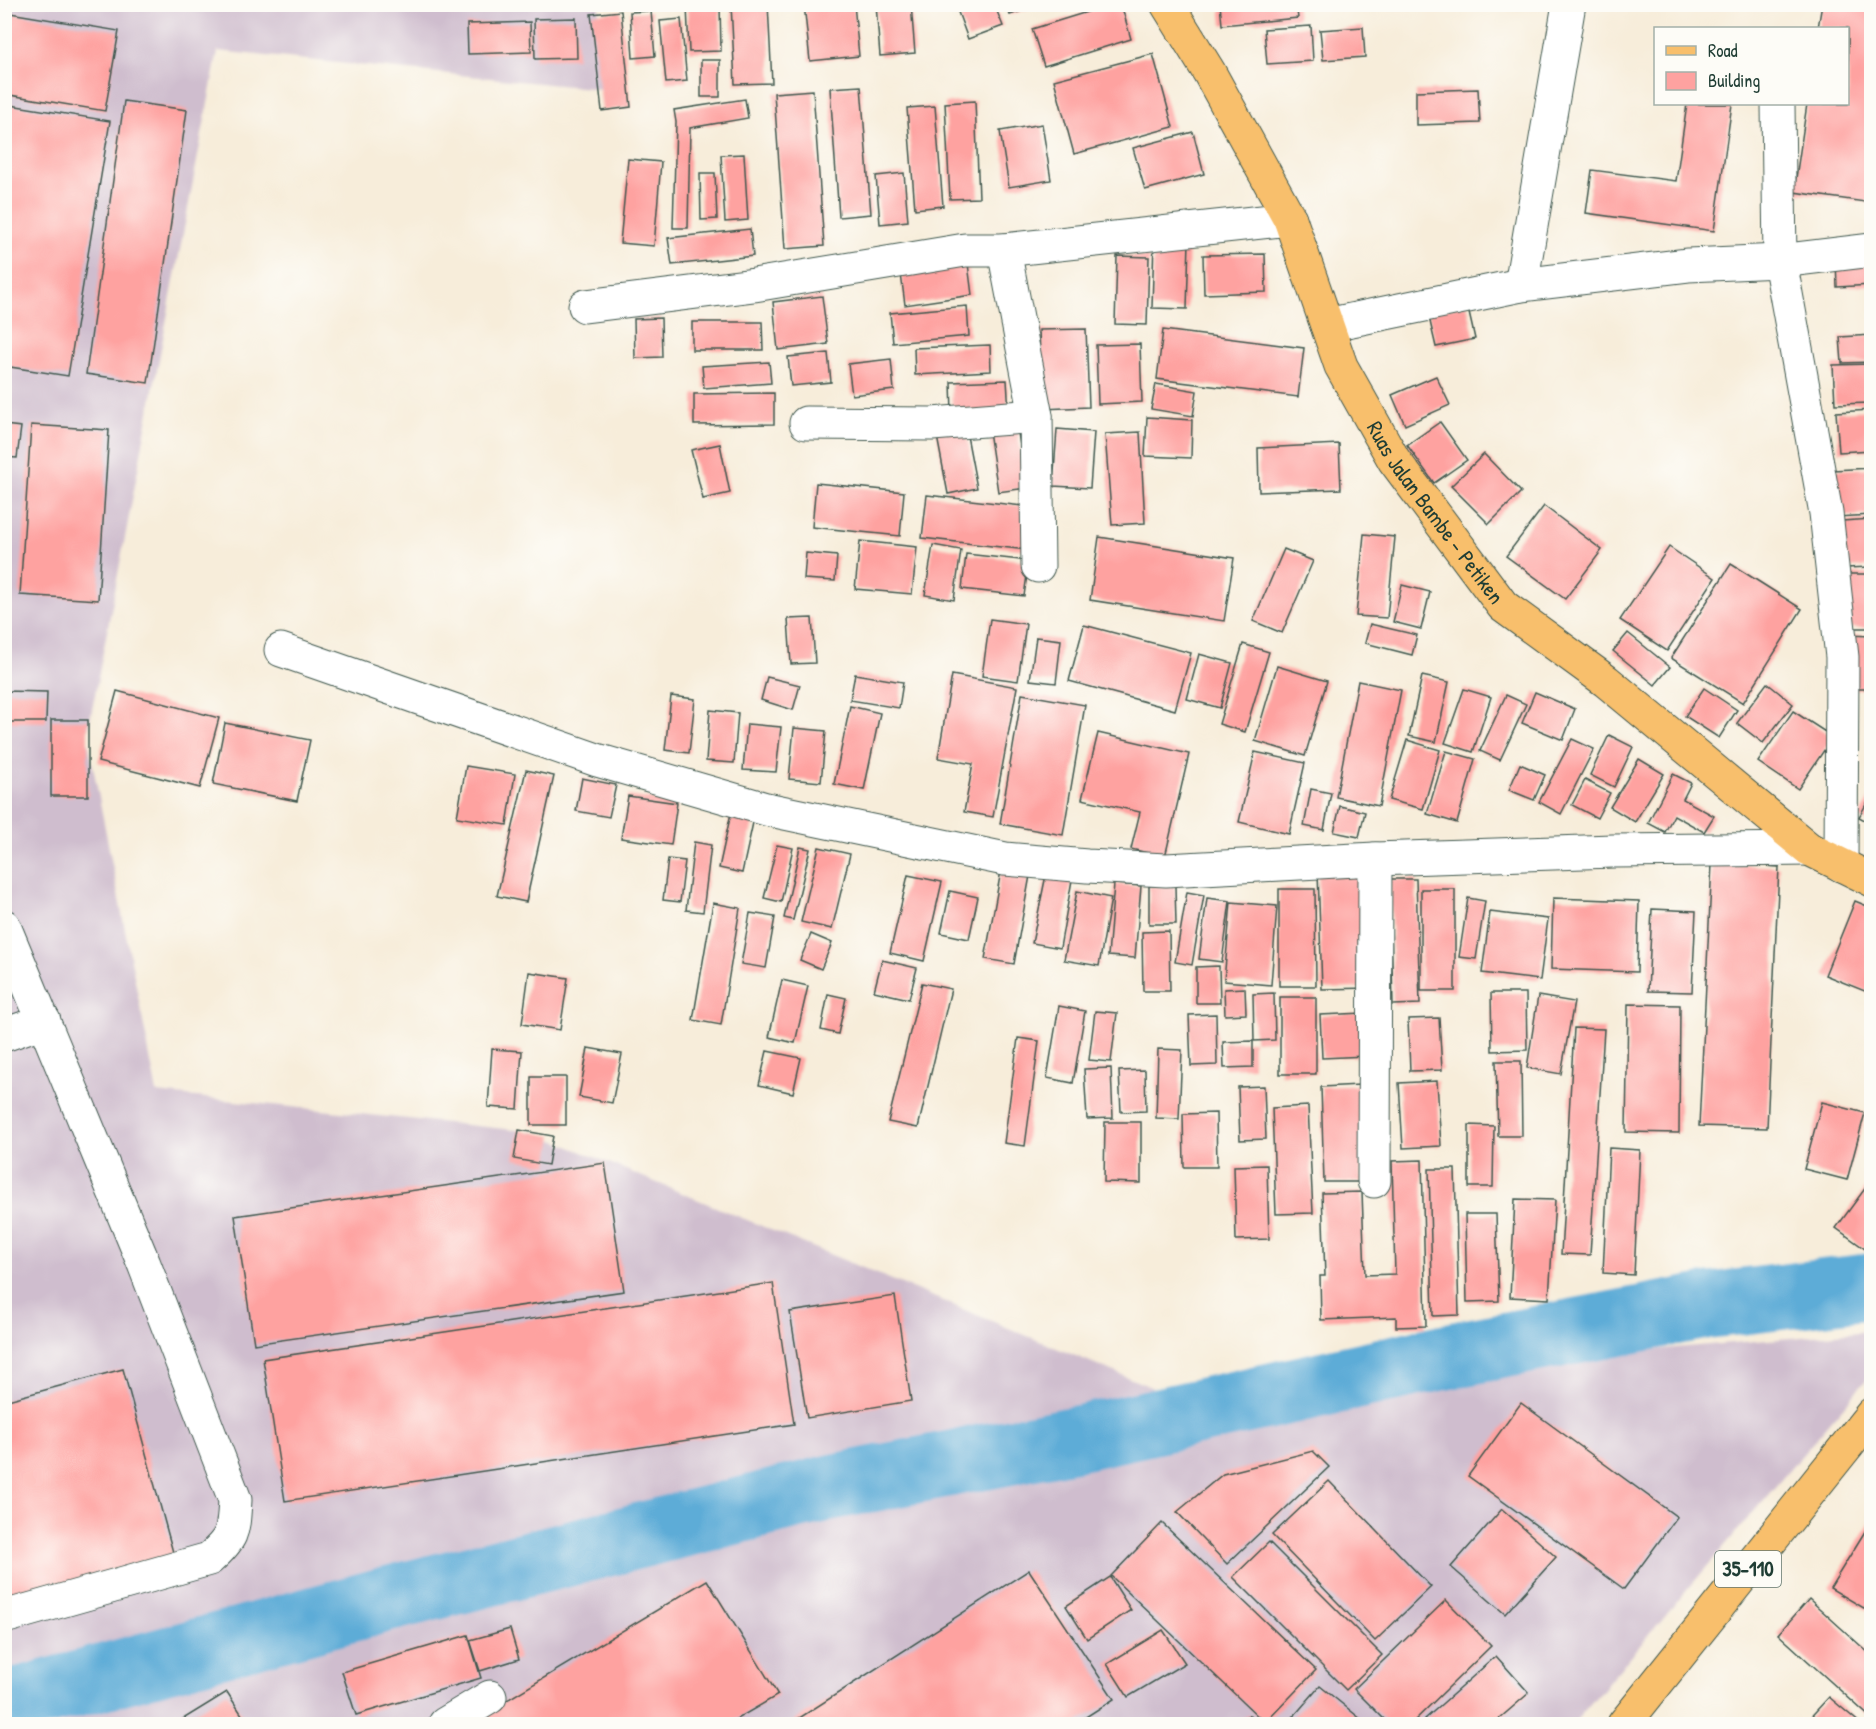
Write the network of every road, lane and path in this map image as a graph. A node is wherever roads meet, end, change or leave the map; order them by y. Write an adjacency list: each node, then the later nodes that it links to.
1 (1167, 4): 4 (main road, Ruas Jalan Bambe - Petiken)
2 (1569, 4): 8 (street)
3 (1778, 105): 7 (street)
4 (1290, 219): 5 (street); 10 (main road, Ruas Jalan Bambe - Petiken)
5 (1004, 250): 9 (street); 11 (street)
6 (1872, 250): 7 (street)
7 (1780, 261): 8 (street); 17 (street)
8 (1521, 285): 10 (street)
9 (585, 306)
10 (1327, 325): 15 (main road, Ruas Jalan Bambe - Petiken)
11 (1036, 416): 12 (street); 13 (street)
12 (806, 423)
13 (1038, 566)
14 (281, 650): 16 (street)
15 (1809, 849): 16 (street); 17 (main road, Ruas Jalan Bambe - Petiken)
16 (1375, 859): 22 (street)
17 (1841, 865): 18 (main road, Ruas Jalan Bambe - Petiken)
18 (1872, 880)
19 (4, 926): 20 (street)
20 (44, 1021): 21 (street); 24 (street)
21 (4, 1035)
22 (1374, 1181)
23 (1872, 1414): 27 (main road, 35-110)
24 (4, 1617)
25 (490, 1697): 26 (street)
26 (445, 1725)
27 (1624, 1725)

